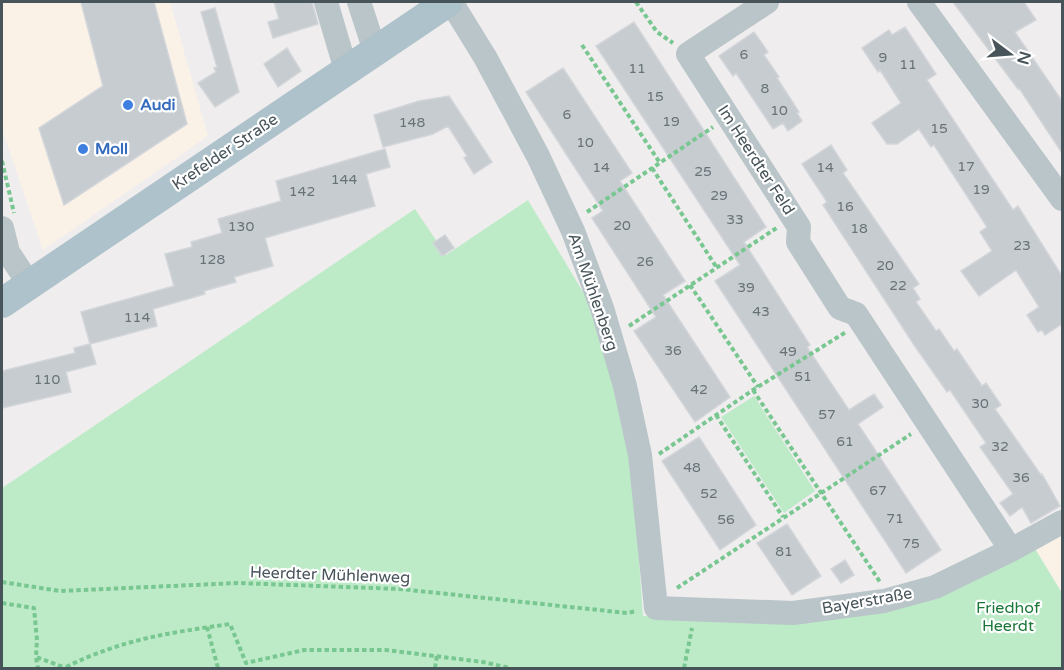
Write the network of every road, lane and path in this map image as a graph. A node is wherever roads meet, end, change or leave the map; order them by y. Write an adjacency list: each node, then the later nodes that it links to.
1 (326, 2): 10 (street)
2 (359, 2): 8 (street)
3 (450, 2): 8 (main road, Krefelder Straße); 16 (street, Am Mühlenberg)
4 (636, 2): 9 (path)
5 (766, 2): 9 (street)
6 (919, 2): 14 (street)
7 (582, 45): 12 (path)
8 (375, 51): 10 (main road, Krefelder Straße)
9 (688, 54): 11 (street, Im Heerdter Feld)
10 (346, 70): 19 (main road, Krefelder Straße)
11 (728, 117): 12 (path); 15 (street, Im Heerdter Feld)
12 (660, 163): 13 (path)
13 (652, 168): 16 (path); 18 (path)
14 (1062, 199)
15 (793, 217): 18 (path); 22 (street, Im Heerdter Feld)
16 (570, 224): 23 (street, Am Mühlenberg)
17 (2, 228): 19 (street)
18 (717, 268): 20 (path)
19 (29, 284): 21 (main road, Krefelder Straße)
20 (690, 285): 23 (path); 24 (path)
21 (2, 303)
22 (861, 322): 24 (path); 27 (street, Im Heerdter Feld)
23 (611, 338): 28 (street, Am Mühlenberg)
24 (758, 387): 25 (path)
25 (753, 390): 26 (path); 29 (path)
26 (716, 415): 28 (path); 30 (path)
27 (928, 423): 29 (path); 32 (street, Im Heerdter Feld)
28 (641, 466): 36 (street, Am Mühlenberg)
29 (820, 493): 30 (path); 34 (path)
30 (783, 517): 36 (path)
31 (1062, 522): 32 (street, Bayerstraße)
32 (1011, 550): 34 (street, Bayerstraße)
33 (2, 582): 36 (path, Heerdter Mühlenweg)
34 (891, 599): 37 (street, Bayerstraße)
35 (2, 603): 40 (path)
36 (656, 605): 37 (street, Bayerstraße)
37 (695, 609): 48 (path)
38 (207, 627): 41 (path); 42 (path); 44 (path)
39 (437, 656): 41 (path); 46 (path); 47 (path)
40 (36, 657): 42 (path); 43 (path)
41 (246, 663): 45 (path)
42 (66, 668)
43 (38, 669)
44 (218, 669)
45 (248, 669)
46 (435, 669)
47 (510, 669)
48 (684, 669)

